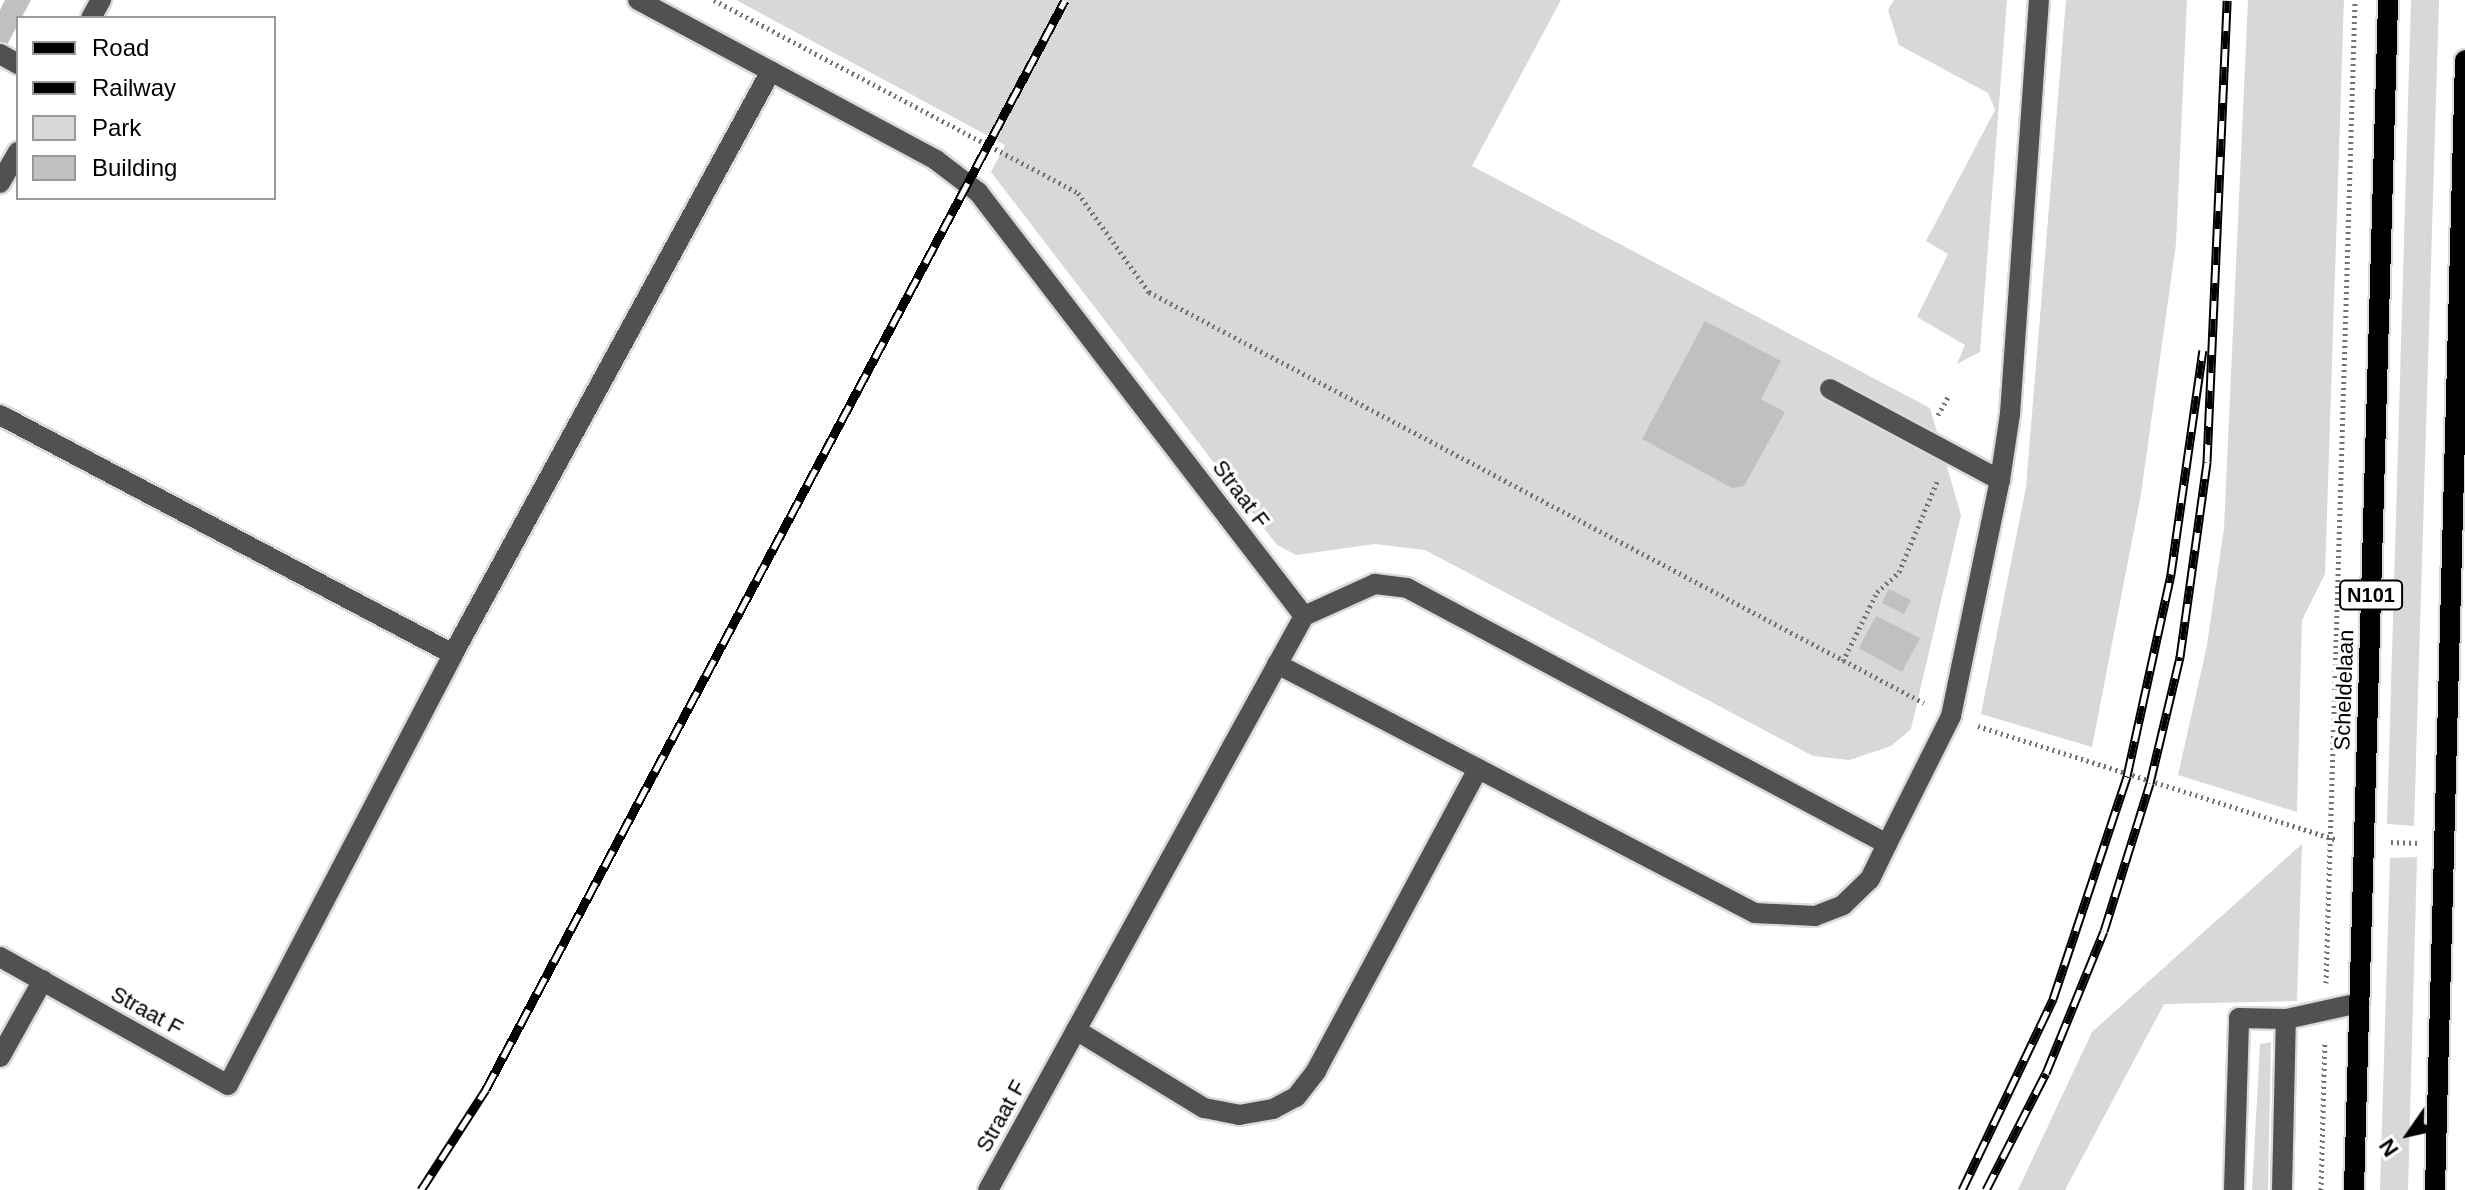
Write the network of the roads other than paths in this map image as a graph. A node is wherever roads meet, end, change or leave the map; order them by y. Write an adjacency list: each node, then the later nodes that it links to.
1 (638, 0): 5 (street, Straat F)
2 (2039, 0): 10 (street)
3 (2388, 0): 18 (main road, Scheldelaan / N101)
4 (2465, 60): 26 (main road)
5 (771, 71): 11 (street, Straat F); 12 (street)
6 (16, 155): 7 (street)
7 (0, 183)
8 (1830, 389): 10 (street)
9 (0, 415): 12 (street)
10 (2000, 480): 15 (street)
11 (1304, 616): 13 (street, Straat F); 15 (street)
12 (453, 654): 17 (street, Straat F)
13 (1277, 664): 14 (street); 20 (street, Straat F)
14 (1478, 769): 15 (street); 20 (street)
15 (1887, 844)
16 (0, 957): 17 (street, Straat F)
17 (43, 980): 21 (street)
18 (2359, 1003): 19 (street); 25 (main road, Scheldelaan / N101)
19 (2286, 1019): 23 (street); 24 (street)
20 (1076, 1030): 22 (street, Straat F)
21 (0, 1057)
22 (988, 1190)
23 (2234, 1190)
24 (2282, 1190)
25 (2354, 1190)
26 (2435, 1190)

